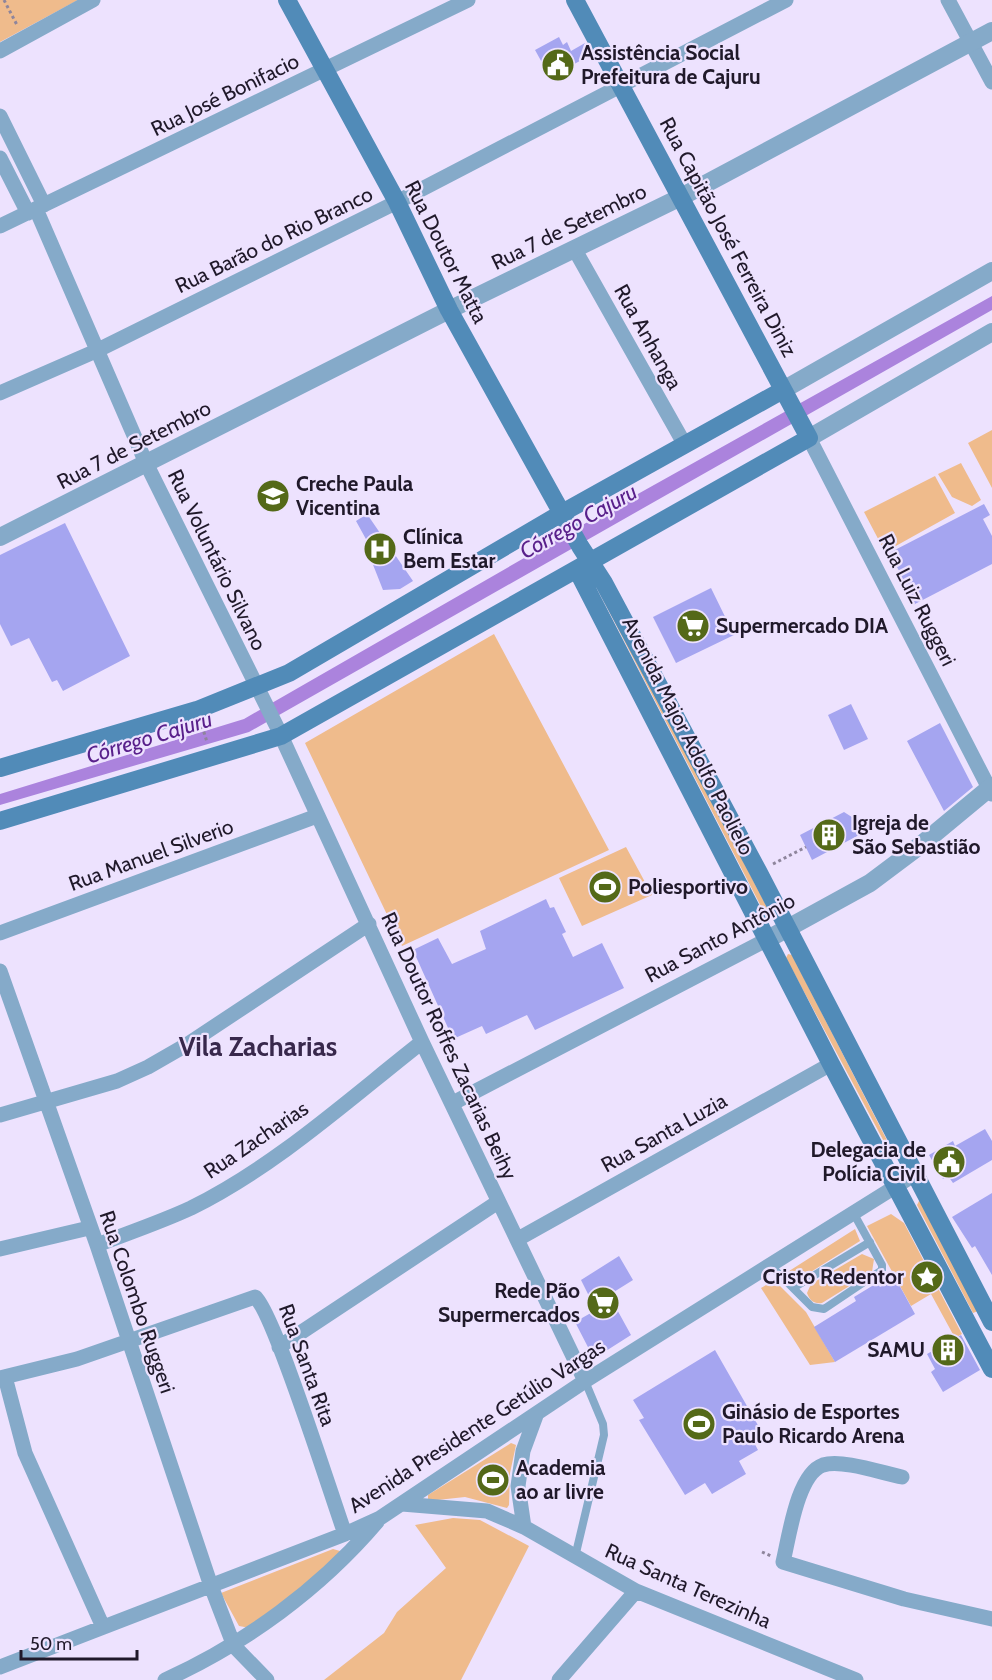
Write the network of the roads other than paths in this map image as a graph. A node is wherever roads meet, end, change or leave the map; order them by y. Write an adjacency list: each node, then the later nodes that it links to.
1 (93, 0): 9 (street)
2 (287, 0): 10 (main road, Rua Doutor Matta)
3 (468, 0): 10 (street, Rua José Bonifacio)
4 (575, 0): 12 (main road, Rua Capitão José Ferreira Diniz)
5 (786, 0): 12 (street, Rua Barão do Rio Branco)
6 (948, 0): 8 (street)
7 (992, 31): 8 (street, Rua 7 de Setembro)
8 (971, 43): 11 (street); 15 (street, Rua 7 de Setembro)
9 (0, 51)
10 (325, 69): 16 (main road, Rua Doutor Matta); 17 (street, Rua José Bonifacio)
11 (992, 82)
12 (623, 87): 15 (main road, Rua Capitão José Ferreira Diniz); 16 (street, Rua Barão do Rio Branco)
13 (0, 116): 17 (street, Rua Voluntário Silvano)
14 (0, 158): 17 (street, Rua Voluntário Silvano)
15 (681, 197): 19 (street, Rua 7 de Setembro); 25 (main road, Rua Capitão José Ferreira Diniz)
16 (396, 202): 21 (main road, Rua Doutor Matta); 23 (street, Rua Barão do Rio Branco)
17 (36, 209): 18 (street, Rua José Bonifacio); 23 (street, Rua Voluntário Silvano)
18 (0, 226)
19 (575, 250): 21 (street, Rua 7 de Setembro); 27 (street, Rua Anhanga)
20 (992, 271): 25 (street)
21 (449, 310): 28 (street, Rua 7 de Setembro); 29 (main road, Rua Doutor Matta)
22 (992, 332): 26 (street)
23 (96, 351): 24 (street, Rua Barão do Rio Branco); 28 (street, Rua Voluntário Silvano)
24 (0, 393)
25 (786, 396): 26 (main road, Rua Capitão José Ferreira Diniz); 27 (main road)
26 (806, 432): 32 (main road); 36 (street, Rua Luiz Ruggeri)
27 (685, 445): 29 (main road)
28 (146, 464): 30 (street, Rua 7 de Setembro); 33 (street, Rua Voluntário Silvano)
29 (565, 518): 31 (main road, Rua Doutor Matta); 33 (main road)
30 (0, 537)
31 (580, 546): 32 (main road, Avenida Major Adolfo Paolielo)
32 (584, 566): 34 (main road); 40 (main road, Avenida Major Adolfo Paolielo); 42 (main road, Avenida Major Adolfo Paolielo)
33 (258, 693): 34 (street, Rua Voluntário Silvano); 35 (main road)
34 (279, 731): 37 (street, Rua Doutor Roffes Zacarias Beihy); 38 (main road)
35 (0, 768)
36 (991, 789): 40 (street, Rua Santo Antônio)
37 (317, 816): 39 (street, Rua Doutor Roffes Zacarias Beihy); 41 (street, Rua Manuel Silverio)
38 (0, 821)
39 (369, 924): 44 (street, Rua Doutor Roffes Zacarias Beihy); 47 (street)
40 (787, 928): 42 (street, Rua Santo Antônio); 49 (main road, Avenida Major Adolfo Paolielo)
41 (0, 933)
42 (768, 939): 45 (main road, Avenida Major Adolfo Paolielo); 46 (street, Rua Santo Antônio)
43 (0, 971): 47 (street, Rua Colombo Ruggeri)
44 (422, 1042): 46 (street, Rua Doutor Roffes Zacarias Beihy); 56 (street, Rua Zacharias)
45 (831, 1064): 50 (main road, Avenida Major Adolfo Paolielo); 54 (street, Rua Santa Luzia)
46 (453, 1103): 51 (street, Rua Doutor Roffes Zacarias Beihy)
47 (45, 1104): 48 (street); 53 (street, Rua Colombo Ruggeri)
48 (0, 1115)
49 (915, 1175): 50 (street, Avenida Presidente Getúlio Vargas); 60 (main road, Avenida Major Adolfo Paolielo)
50 (897, 1186): 52 (street, Avenida Presidente Getúlio Vargas); 63 (main road, Avenida Major Adolfo Paolielo)
51 (498, 1202): 54 (street, Rua Doutor Roffes Zacarias Beihy); 62 (street)
52 (854, 1214): 55 (lane); 58 (street, Avenida Presidente Getúlio Vargas)
53 (89, 1228): 56 (street, Rua Colombo Ruggeri); 57 (street)
54 (518, 1239): 65 (street, Rua Doutor Roffes Zacarias Beihy)
55 (870, 1242): 59 (lane); 59 (lane)
56 (97, 1245): 61 (street, Rua Colombo Ruggeri)
57 (0, 1249)
58 (771, 1266): 59 (lane); 65 (street, Avenida Presidente Getúlio Vargas)
59 (793, 1288)
60 (992, 1322)
61 (127, 1340): 62 (street, Rua Santa Rita); 64 (street, Rua Santa Rita); 73 (street, Rua Colombo Ruggeri)
62 (279, 1347): 71 (street, Rua Santa Rita)
63 (992, 1370)
64 (2, 1378): 76 (street)
65 (585, 1382): 66 (street, Avenida Presidente Getúlio Vargas); 72 (lane)
66 (537, 1413): 68 (street, Avenida Presidente Getúlio Vargas); 70 (street)
67 (902, 1477): 75 (street)
68 (402, 1504): 69 (street, Avenida Presidente Getúlio Vargas); 70 (street, Rua Santa Terezinha)
69 (380, 1518): 71 (street, Avenida Presidente Getúlio Vargas); 77 (street)
70 (524, 1527): 72 (street, Rua Santa Terezinha)
71 (345, 1534): 73 (street, Avenida Presidente Getúlio Vargas)
72 (574, 1557): 74 (street, Rua Santa Terezinha)
73 (211, 1586): 76 (street, Avenida Presidente Getúlio Vargas); 77 (street, Rua Colombo Ruggeri)
74 (636, 1591): 81 (street); 82 (street, Rua Santa Terezinha)
75 (992, 1619)
76 (104, 1627): 78 (street, Avenida Presidente Getúlio Vargas)
77 (234, 1646): 79 (street); 80 (street)
78 (0, 1667)
79 (165, 1680)
80 (267, 1680)
81 (559, 1680)
82 (856, 1680)

